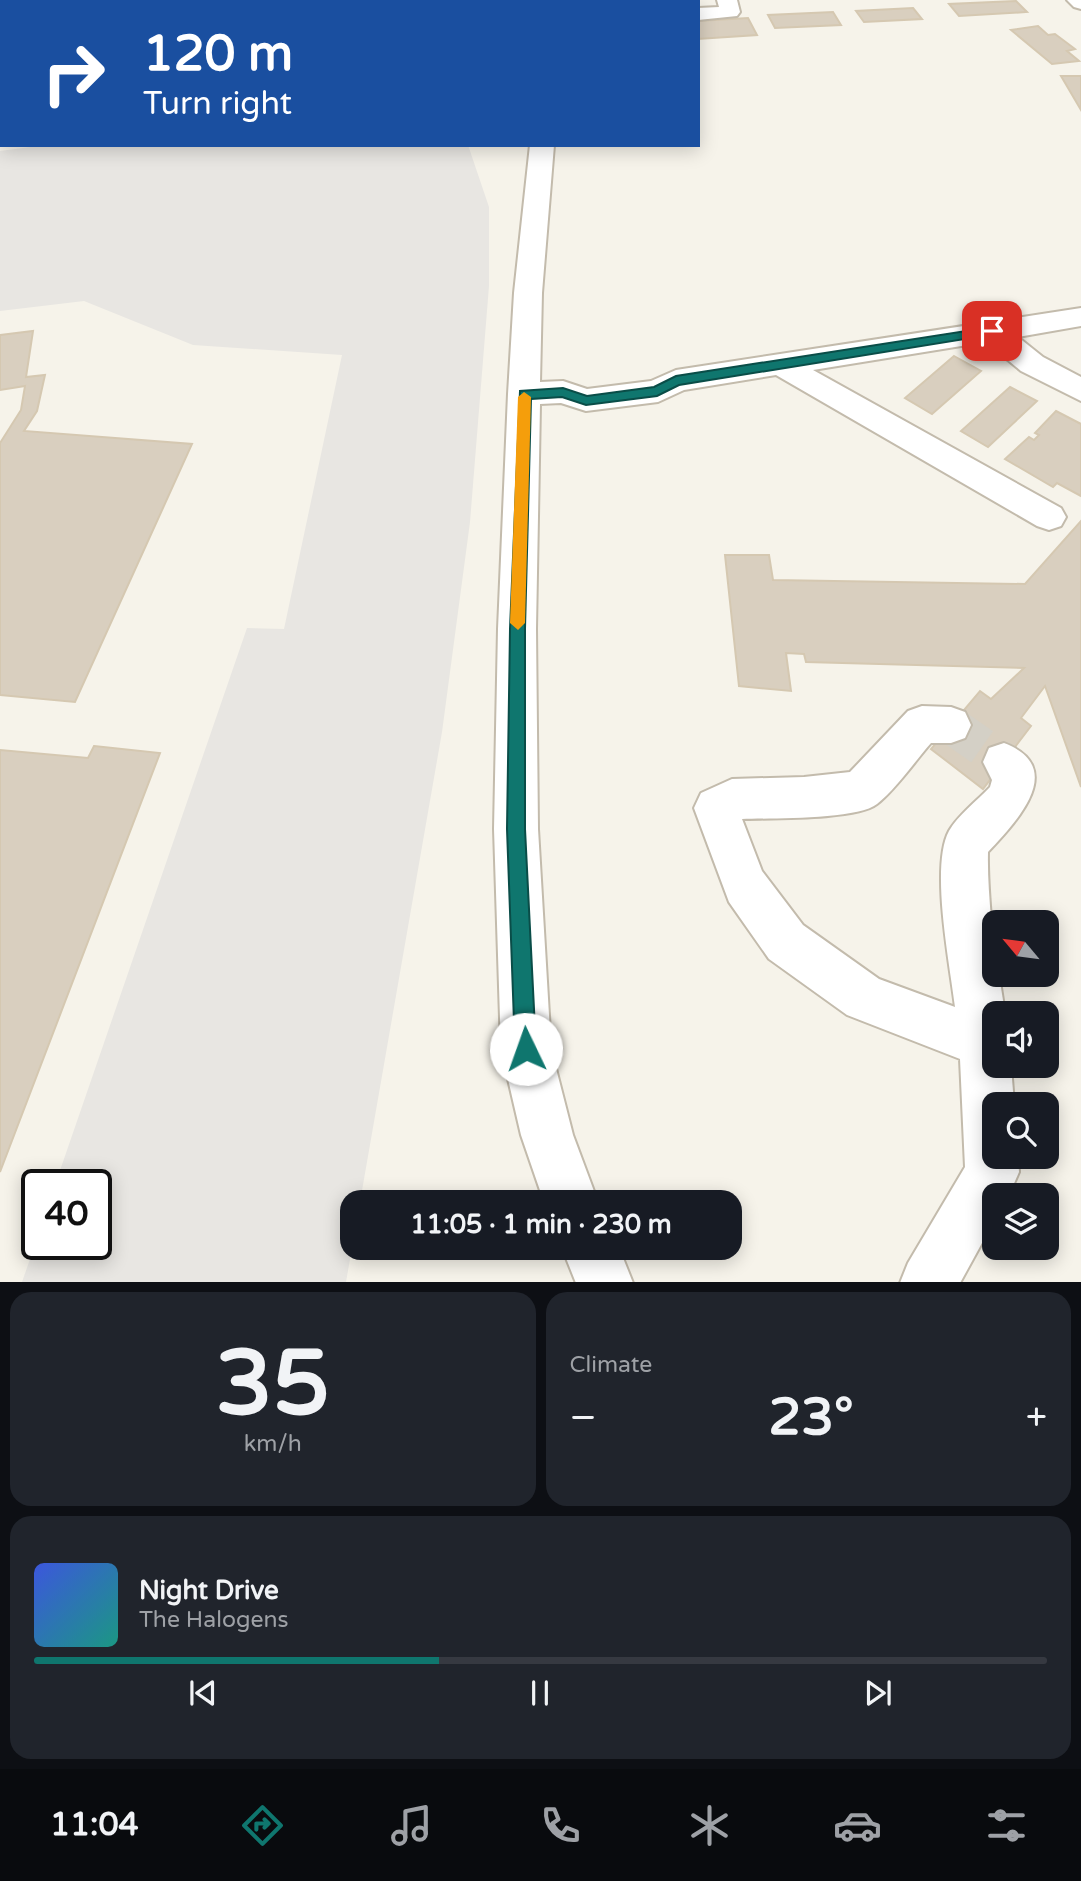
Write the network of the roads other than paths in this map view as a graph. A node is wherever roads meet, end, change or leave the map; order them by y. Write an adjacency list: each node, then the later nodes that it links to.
1 (727, 0): 4 (street)
2 (1076, 0): 3 (street)
3 (1081, 4)
4 (700, 13)
5 (530, 147): 7 (street)
6 (542, 147): 7 (street)
7 (535, 229): 12 (street)
8 (1081, 317): 9 (street)
9 (992, 331): 10 (street); 11 (street)
10 (779, 364): 12 (street); 13 (street)
11 (1081, 390)
12 (543, 393): 19 (street)
13 (1049, 517)
14 (951, 725): 17 (street)
15 (1003, 762): 16 (street)
16 (982, 1028)
17 (982, 1043)
18 (986, 1078): 22 (street)
19 (567, 1190)
20 (595, 1260): 21 (street)
21 (605, 1282)
22 (929, 1282)

